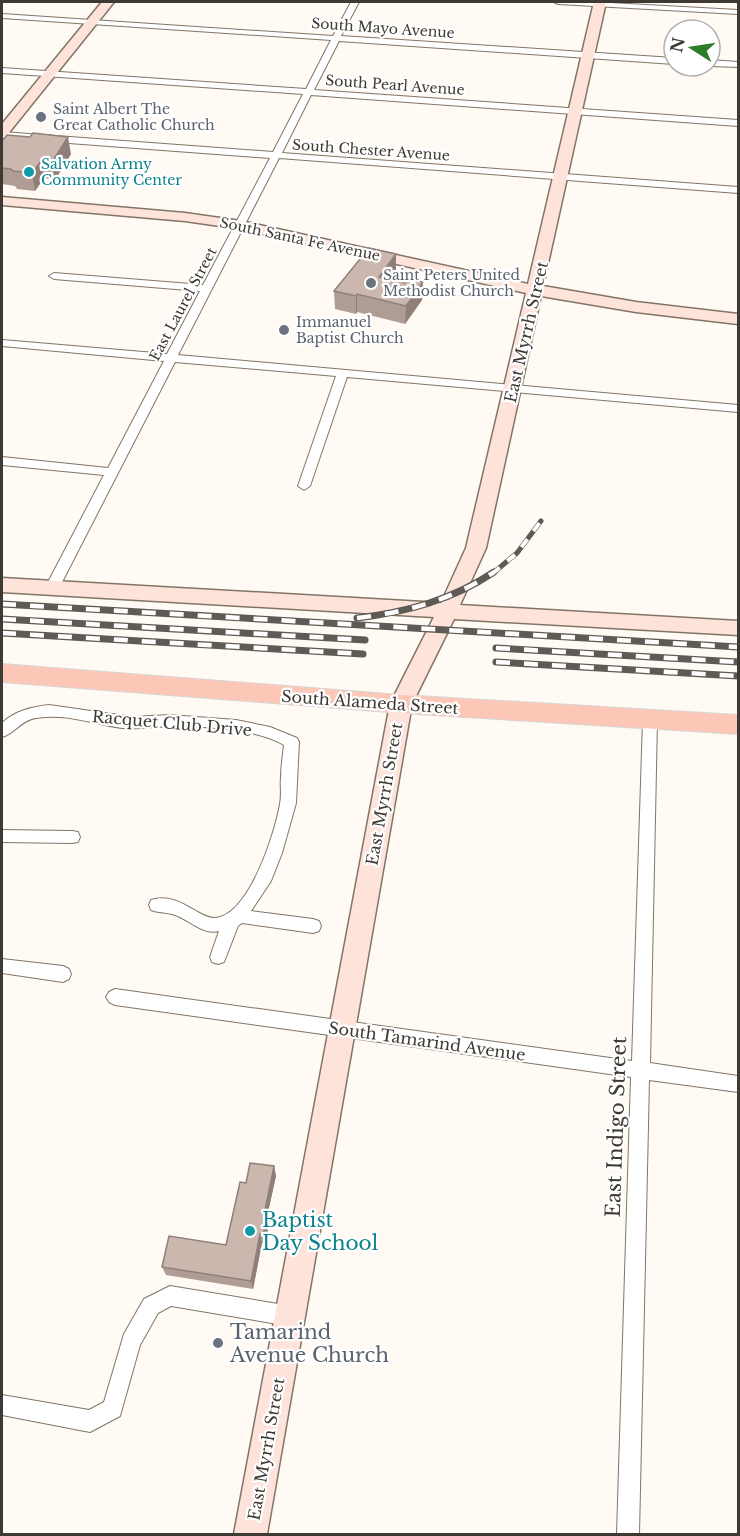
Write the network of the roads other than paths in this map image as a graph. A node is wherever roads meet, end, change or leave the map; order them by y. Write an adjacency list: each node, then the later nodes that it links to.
1 (108, 2): 7 (street)
2 (355, 2): 8 (street, East Laurel Street)
3 (558, 2): 4 (street)
4 (599, 3): 5 (street); 9 (street, East Myrrh Street)
5 (738, 12)
6 (2, 16): 7 (street, South Mayo Avenue)
7 (91, 22): 8 (street, South Mayo Avenue); 14 (street)
8 (336, 38): 9 (street, South Mayo Avenue); 15 (street, East Laurel Street)
9 (588, 55): 10 (street, South Mayo Avenue); 16 (street, East Myrrh Street)
10 (662, 60)
11 (722, 64): 12 (street)
12 (738, 65)
13 (2, 70): 14 (street, South Pearl Avenue)
14 (51, 73): 15 (street, South Pearl Avenue); 18 (street)
15 (308, 92): 16 (street, South Pearl Avenue); 19 (street, East Laurel Street)
16 (575, 112): 17 (street, South Pearl Avenue); 20 (street, East Myrrh Street)
17 (738, 123)
18 (2, 133): 19 (street, South Chester Avenue)
19 (275, 157): 20 (street, South Chester Avenue); 23 (street, East Laurel Street)
20 (560, 177): 21 (street, South Chester Avenue); 26 (street, East Myrrh Street)
21 (738, 190)
22 (2, 201): 23 (street, South Santa Fe Avenue)
23 (241, 225): 25 (street, East Laurel Street); 26 (street, South Santa Fe Avenue)
24 (54, 276): 25 (street)
25 (208, 289): 29 (street, East Laurel Street)
26 (536, 290): 27 (street, South Santa Fe Avenue); 31 (street, East Myrrh Street)
27 (738, 319)
28 (2, 343): 29 (street)
29 (171, 359): 30 (street); 34 (street, East Laurel Street)
30 (342, 375): 31 (street); 35 (street)
31 (514, 389): 32 (street); 38 (street, East Myrrh Street)
32 (738, 409)
33 (2, 461): 34 (street)
34 (113, 472): 37 (street, East Laurel Street)
35 (304, 486)
36 (2, 585): 37 (street)
37 (52, 588): 38 (street)
38 (446, 612): 39 (street); 41 (street, East Myrrh Street)
39 (738, 628)
40 (2, 673): 41 (main road, South Alameda Street)
41 (401, 705): 42 (main road, South Alameda Street); 54 (street, East Myrrh Street)
42 (650, 720): 43 (main road, South Alameda Street); 55 (street, East Indigo Street)
43 (738, 724)
44 (2, 732): 48 (street, Racquet Club Drive)
45 (2, 836): 46 (street)
46 (72, 837)
47 (157, 905): 48 (street)
48 (235, 919): 49 (street); 50 (street, Racquet Club Drive)
49 (313, 927)
50 (218, 957)
51 (2, 966): 52 (street)
52 (63, 974)
53 (115, 997): 54 (street, South Tamarind Avenue)
54 (342, 1029): 55 (street, South Tamarind Avenue); 57 (street, East Myrrh Street)
55 (640, 1070): 56 (street, South Tamarind Avenue); 60 (street, East Indigo Street)
56 (738, 1084)
57 (290, 1317): 58 (street); 59 (street, East Myrrh Street)
58 (2, 1405)
59 (250, 1534)
60 (628, 1534)

